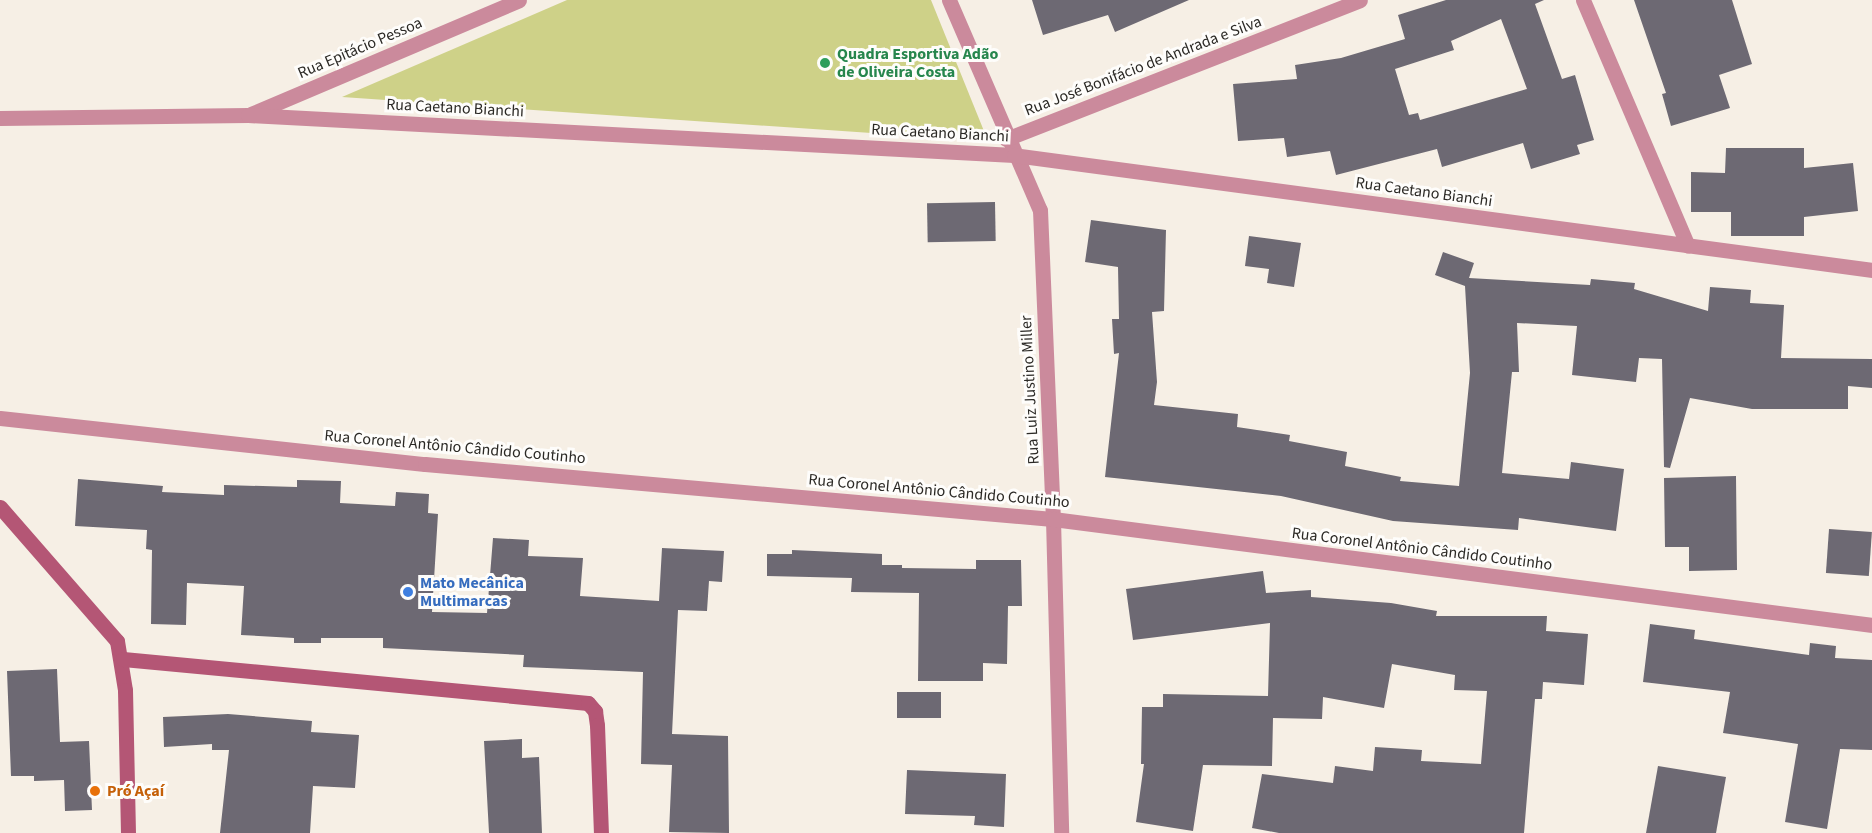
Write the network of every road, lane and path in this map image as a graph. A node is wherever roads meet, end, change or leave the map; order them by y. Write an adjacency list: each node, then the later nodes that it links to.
1 (519, 0): 5 (street, Rua Epitácio Pessoa)
2 (949, 0): 7 (street, Rua Luiz Justino Miller)
3 (1360, 0): 7 (street, Rua José Bonifácio de Andrada e Silva)
4 (1583, 0): 9 (street)
5 (248, 115): 6 (street, Rua Caetano Bianchi); 8 (street, Rua Caetano Bianchi)
6 (0, 118)
7 (1006, 139): 8 (street, Rua Luiz Justino Miller)
8 (1014, 155): 9 (street, Rua Caetano Bianchi); 13 (street, Rua Luiz Justino Miller)
9 (1688, 246): 10 (street, Rua Caetano Bianchi)
10 (1872, 270)
11 (0, 418): 13 (street, Rua Coronel Antônio Cândido Coutinho)
12 (0, 507): 15 (main road)
13 (1053, 519): 14 (street, Rua Coronel Antônio Cândido Coutinho); 18 (street, Rua Luiz Justino Miller)
14 (1872, 625)
15 (123, 660): 16 (main road); 17 (main road)
16 (128, 833)
17 (601, 833)
18 (1061, 833)

